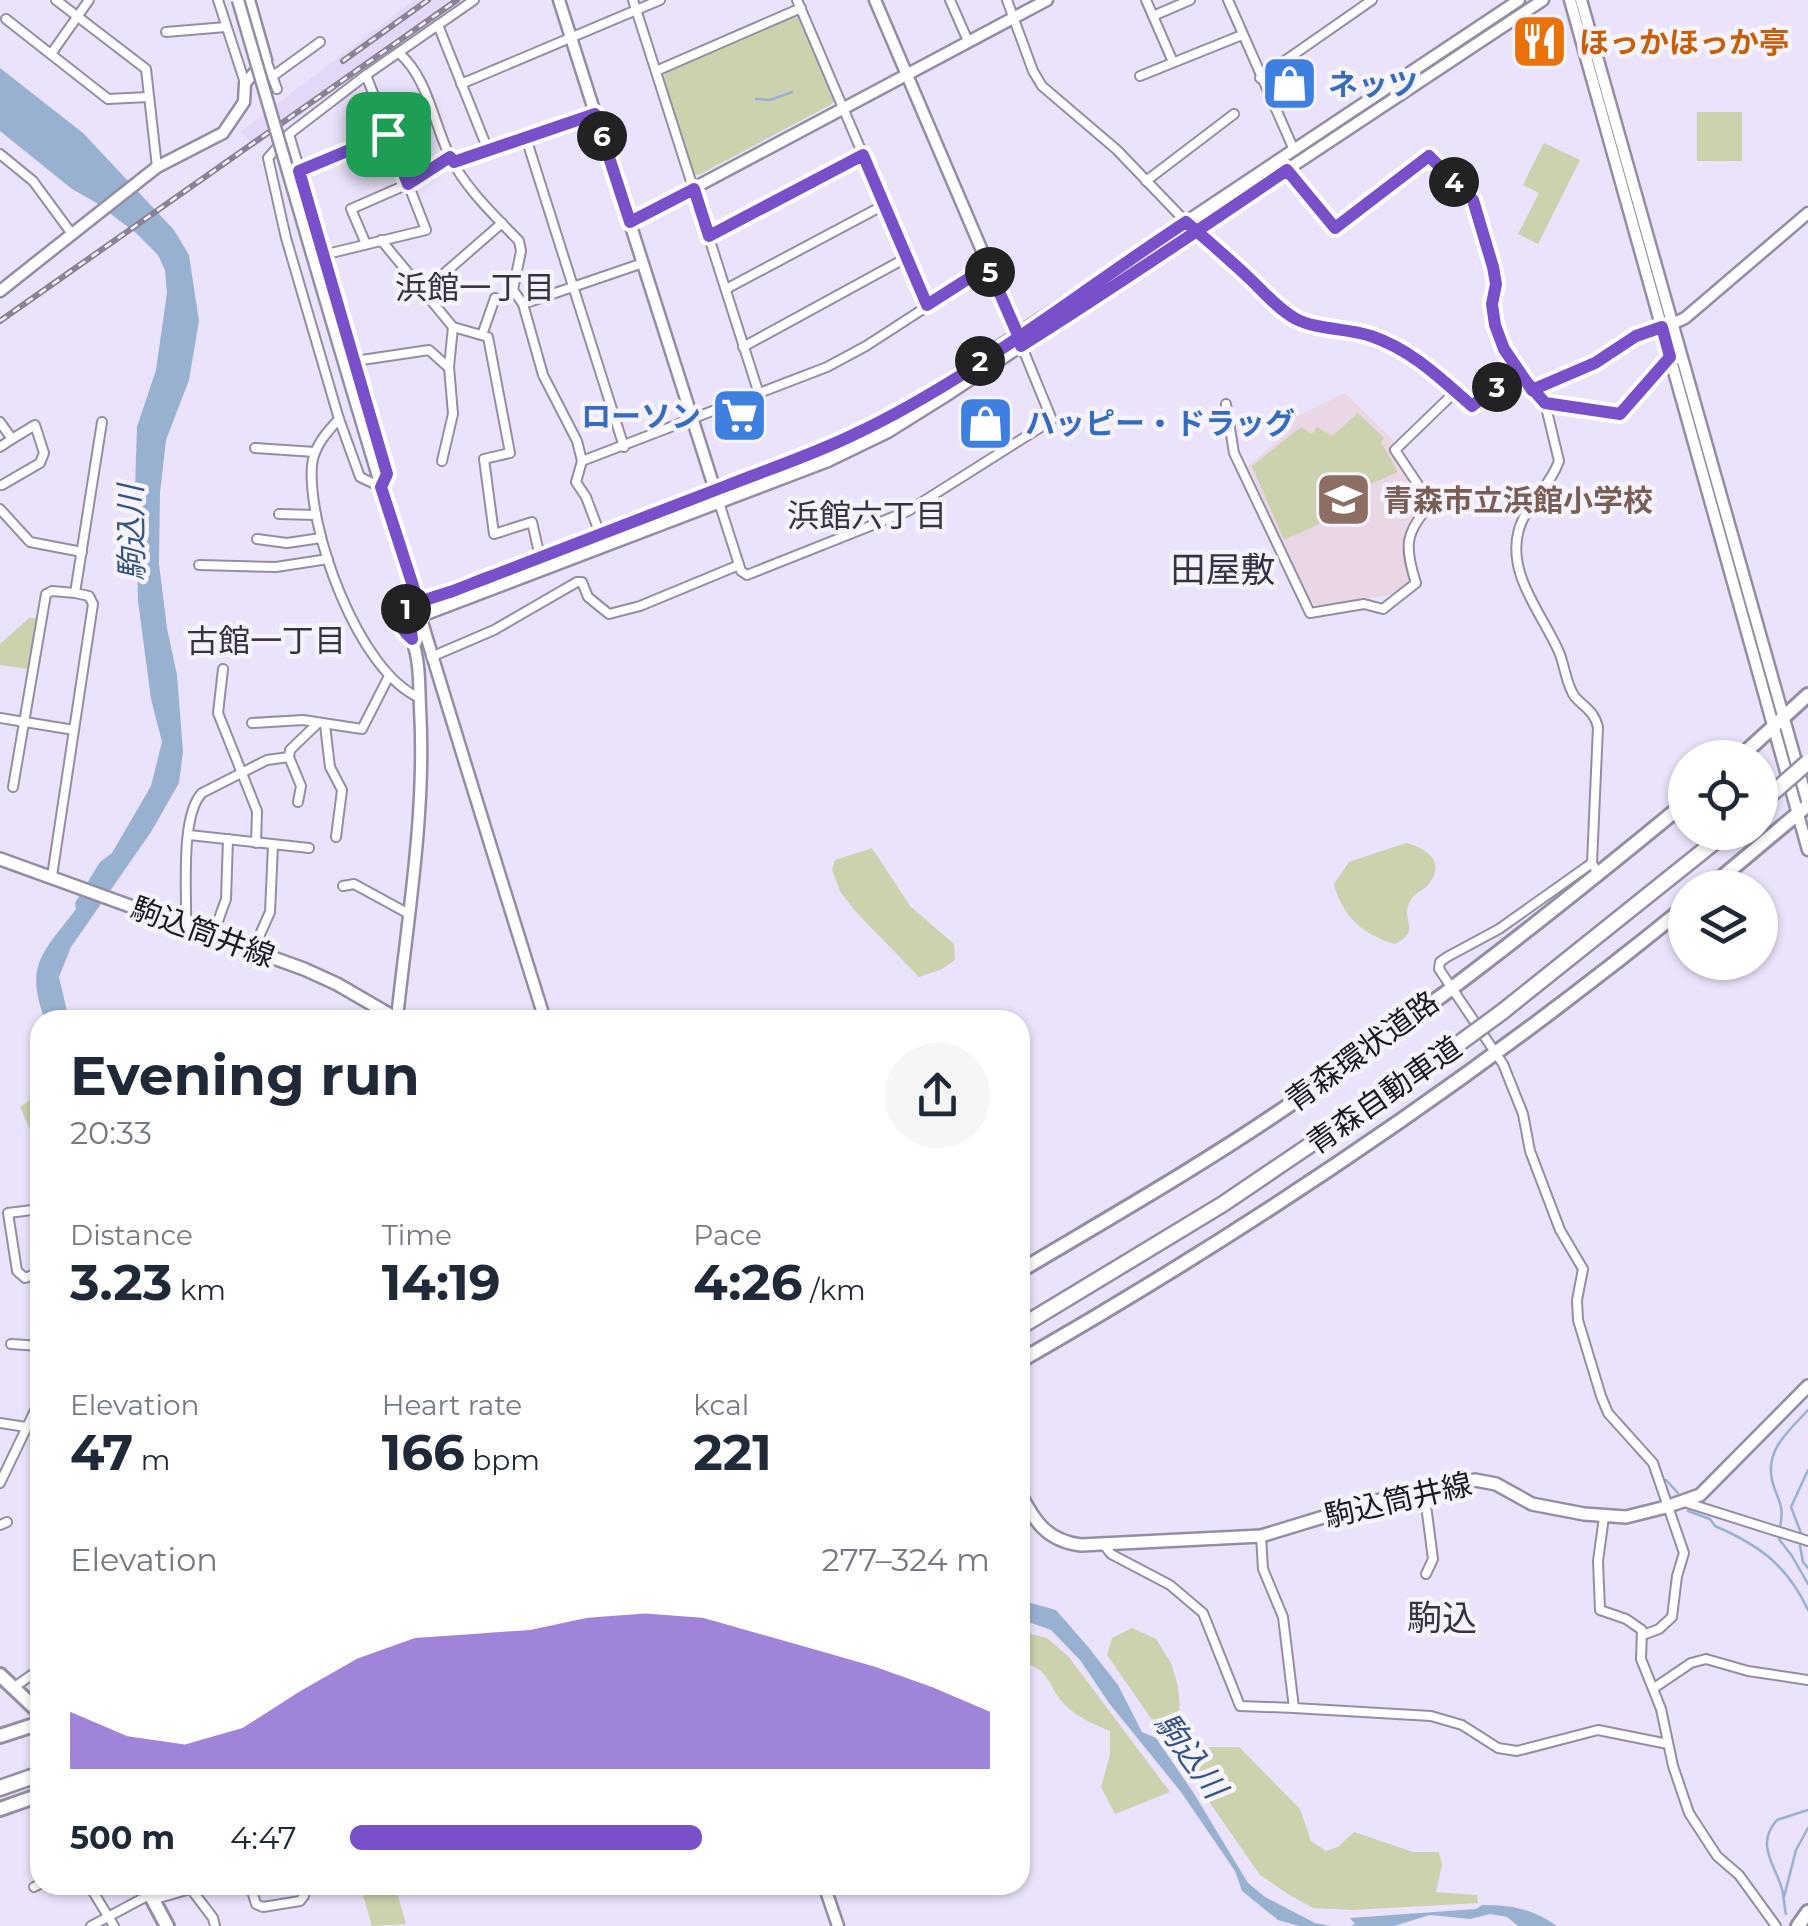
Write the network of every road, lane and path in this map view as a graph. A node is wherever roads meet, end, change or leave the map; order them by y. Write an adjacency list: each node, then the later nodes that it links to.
1 (56, 0): 25 (street)
2 (89, 0): 25 (street)
3 (218, 0): 29 (street)
4 (238, 0): 76 (street, bridge)
5 (249, 0): 37 (street)
6 (474, 0): 28 (street)
7 (559, 0): 32 (street)
8 (633, 0): 23 (street)
9 (660, 0): 23 (street)
10 (875, 0): 41 (street)
11 (950, 0): 34 (street)
12 (1008, 0): 26 (street)
13 (1047, 0): 26 (street)
14 (1146, 0): 24 (street)
15 (1190, 0): 24 (street)
16 (1228, 0): 31 (street)
17 (1372, 0): 44 (street)
18 (1519, 0): 56 (street)
19 (1543, 0): 61 (street)
20 (1570, 0): 87 (street)
21 (1581, 0): 87 (street)
22 (799, 4): 39 (street); 49 (street)
23 (636, 10): 32 (street); 39 (street)
24 (1152, 16): 38 (street)
25 (79, 18): 36 (street); 48 (street)
26 (1013, 18): 34 (street); 63 (street)
27 (6, 19): 36 (street)
28 (438, 26): 35 (street); 46 (street)
29 (226, 28): 30 (street); 45 (street)
30 (166, 32)
31 (1242, 35): 38 (street); 44 (street)
32 (572, 39): 46 (street); 50 (street)
33 (320, 42): 42 (street)
34 (968, 42): 41 (street)
35 (399, 52): 40 (street); 59 (street)
36 (52, 54): 48 (street)
37 (266, 60): 42 (street); 45 (street)
38 (1173, 62): 43 (street)
39 (656, 72): 65 (street)
40 (366, 75): 52 (street); 53 (street)
41 (907, 75): 49 (street); 79 (street)
42 (273, 76): 47 (street)
43 (1140, 76)
44 (1260, 78): 56 (street)
45 (244, 83): 60 (street)
46 (462, 84): 55 (street)
47 (276, 89)
48 (148, 97): 60 (street)
49 (843, 109): 58 (street); 65 (street)
50 (595, 114): 54 (street); 68 (street)
51 (1234, 114): 63 (street)
52 (289, 134): 62 (street); 101 (street)
53 (388, 134): 62 (street); 64 (street)
54 (526, 138): 55 (street); 80 (street)
55 (488, 150): 59 (street)
56 (1294, 150): 69 (street)
57 (0, 154): 72 (street)
58 (863, 155): 66 (street); 73 (street)
59 (452, 160): 64 (street); 70 (street)
60 (157, 167): 72 (street)
61 (1287, 170): 71 (street); 95 (street)
62 (299, 171): 76 (street)
63 (1146, 181): 69 (street)
64 (408, 184): 74 (street); 75 (street)
65 (694, 189): 68 (street); 73 (street)
66 (884, 205): 77 (street); 82 (street)
67 (1808, 212): 87 (street)
68 (630, 222): 78 (street)
69 (1186, 222): 71 (street); 90 (street)
70 (502, 223): 83 (street); 85 (street)
71 (1196, 231): 90 (street); 97 (street)
72 (72, 234): 81 (street)
73 (709, 236): 82 (street)
74 (381, 240): 75 (street); 83 (street)
75 (366, 244): 76 (street)
76 (317, 255): 93 (street); 113 (street)
77 (906, 258): 86 (street); 91 (street)
78 (642, 263): 80 (street); 102 (street)
79 (988, 266): 86 (street); 90 (street)
80 (573, 287): 85 (street); 107 (street)
81 (0, 290)
82 (726, 290): 91 (street)
83 (424, 291): 88 (street)
84 (495, 298): 89 (street)
85 (524, 304): 111 (street)
86 (927, 305): 98 (street)
87 (1667, 326): 92 (street); 96 (street)
88 (453, 327): 89 (street); 94 (street)
89 (482, 335): 123 (street)
90 (1020, 340): 114 (street); 126 (street)
91 (744, 346): 98 (street)
92 (1675, 353): 99 (street); 139 (street)
93 (354, 361): 94 (street); 113 (street)
94 (448, 367): 110 (street)
95 (1517, 371): 96 (street); 97 (street)
96 (1532, 390): 99 (street)
97 (1456, 391): 100 (street)
98 (759, 394): 102 (street)
99 (1545, 403): 160 (street)
100 (1226, 404)
101 (339, 419): 109 (street); 113 (street)
102 (692, 419): 107 (street); 114 (street)
103 (0, 422): 105 (street)
104 (102, 422): 122 (street)
105 (12, 438): 106 (street); 112 (street)
106 (0, 447)
107 (624, 447): 111 (street)
108 (255, 448): 109 (street)
109 (315, 452): 118 (street)
110 (442, 461)
111 (582, 461): 119 (street)
112 (1, 484): 115 (street)
113 (381, 487): 128 (street)
114 (717, 496): 119 (street); 126 (street); 129 (street)
115 (0, 499)
116 (0, 509): 122 (street)
117 (279, 514): 118 (street)
118 (316, 515): 120 (street)
119 (600, 534): 123 (street)
120 (321, 538): 121 (street); 124 (street)
121 (257, 540)
122 (82, 552): 127 (street)
123 (540, 557): 128 (street)
124 (328, 559): 125 (street); 133 (street)
125 (199, 565)
126 (738, 565): 131 (street)
127 (75, 593): 137 (street); 141 (street)
128 (417, 602): 129 (street); 130 (street)
129 (420, 616): 130 (street); 131 (street)
130 (412, 639): 135 (street)
131 (431, 657): 172 (street)
132 (223, 669): 145 (street)
133 (389, 676): 135 (street); 140 (street)
134 (1808, 695): 139 (main road)
135 (420, 698): 164 (street)
136 (0, 718): 137 (street)
137 (26, 722): 141 (street); 146 (street)
138 (252, 723): 140 (street)
139 (1778, 724): 142 (main road); 149 (street)
140 (321, 725): 143 (street); 152 (street)
141 (74, 730): 162 (street)
142 (1760, 740)
143 (289, 757): 145 (street); 148 (street)
144 (1808, 762): 147 (highway, bridge)
145 (243, 772): 151 (street); 154 (street)
146 (14, 786)
147 (1778, 788)
148 (298, 802)
149 (1805, 808): 158 (street); 161 (main road)
150 (1668, 814): 160 (main road, 青森環状道路)
151 (188, 836): 153 (street); 166 (street)
152 (336, 838)
153 (228, 839): 154 (street); 167 (street)
154 (256, 843): 155 (street)
155 (273, 844): 156 (street); 168 (street)
156 (309, 848)
157 (1705, 850): 178 (highway, 青森自動車道, bridge)
158 (1808, 850)
159 (0, 858): 162 (main road, 駒込筒井線)
160 (1595, 868): 169 (main road, 青森環状道路); 169 (street)
161 (1730, 870)
162 (52, 876): 166 (main road, 駒込筒井線)
163 (343, 886): 164 (street)
164 (409, 914): 171 (street)
165 (1668, 920): 173 (main road)
166 (186, 924): 167 (main road, 駒込筒井線)
167 (213, 934): 168 (main road, 駒込筒井線)
168 (252, 950): 170 (main road, 駒込筒井線)
169 (1449, 987): 173 (street); 176 (main road, 青森環状道路)
170 (383, 1010)
171 (397, 1010)
172 (542, 1010)
173 (1495, 1051): 181 (main road); 189 (street)
174 (30, 1210): 175 (street)
175 (4, 1214): 177 (street)
176 (1030, 1266)
177 (30, 1276)
178 (1030, 1321)
179 (10, 1344): 180 (street)
180 (30, 1345)
181 (1030, 1355)
182 (1808, 1386): 188 (main road, 駒込筒井線)
183 (30, 1419): 185 (street)
184 (0, 1422): 185 (street)
185 (26, 1427): 186 (street)
186 (0, 1483)
187 (1424, 1490): 191 (main road, 駒込筒井線); 192 (main road, 駒込筒井線); 195 (street)
188 (1683, 1502): 189 (main road, 駒込筒井線); 193 (street)
189 (1666, 1508): 191 (main road, 駒込筒井線); 196 (street)
190 (1030, 1512): 194 (main road, 駒込筒井線)
191 (1604, 1517): 196 (street)
192 (1260, 1536): 194 (main road, 駒込筒井線); 203 (street)
193 (1808, 1541)
194 (1104, 1545): 203 (street)
195 (1426, 1574)
196 (1642, 1634): 201 (street)
197 (0, 1675): 200 (main road)
198 (30, 1677): 200 (street)
199 (1808, 1680): 201 (street)
200 (13, 1688): 202 (main road)
201 (1654, 1688): 206 (street)
202 (30, 1704)
203 (1294, 1708): 206 (street)
204 (30, 1726): 205 (main road)
205 (0, 1736)
206 (1668, 1744): 225 (street)
207 (30, 1778): 208 (highway)
208 (0, 1788)
209 (30, 1799): 210 (main road)
210 (0, 1810)
211 (95, 1895): 219 (street)
212 (145, 1895): 219 (street)
213 (150, 1895): 222 (main road)
214 (195, 1895): 223 (street)
215 (253, 1895): 216 (street)
216 (304, 1895)
217 (827, 1895): 224 (street)
218 (1808, 1912): 226 (main road)
219 (108, 1916): 220 (street); 221 (street)
220 (92, 1926)
221 (114, 1926)
222 (167, 1926)
223 (215, 1926)
224 (838, 1926)
225 (1776, 1926)
226 (1798, 1926)

